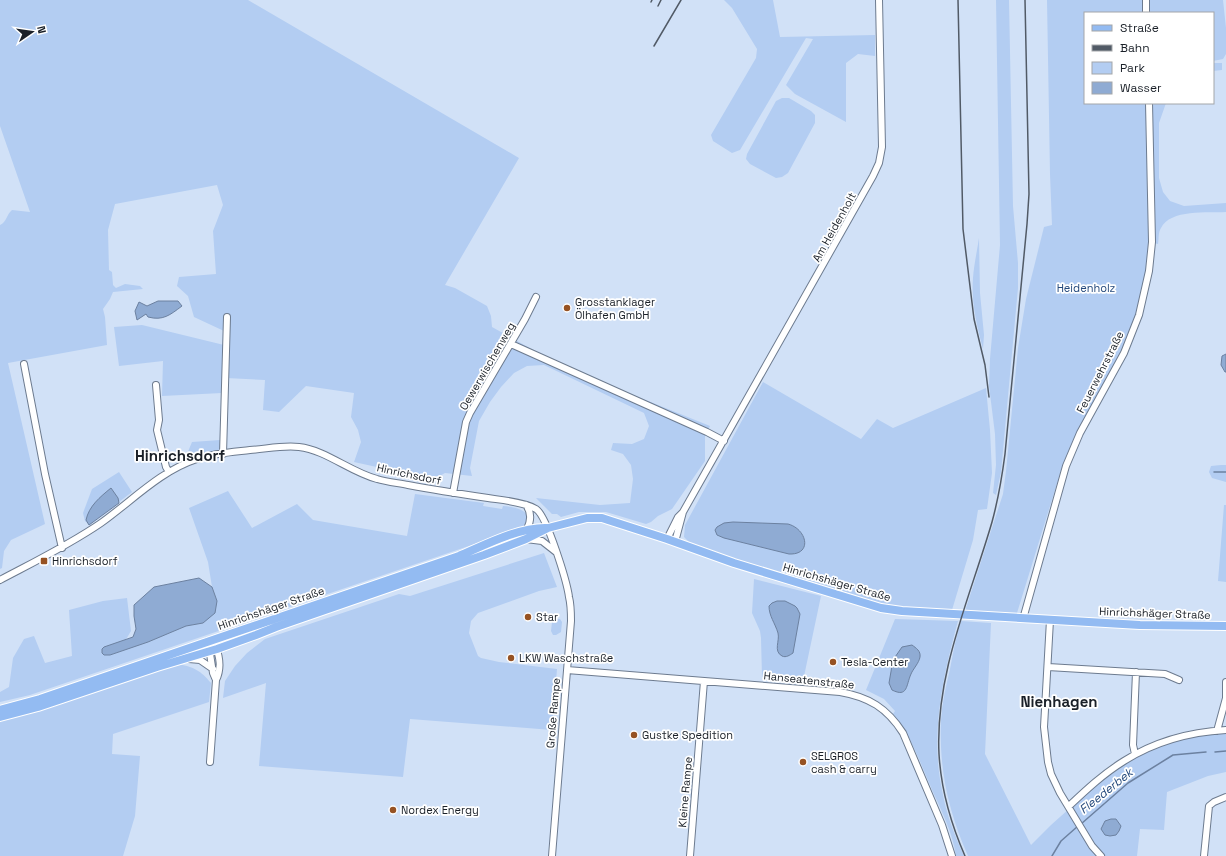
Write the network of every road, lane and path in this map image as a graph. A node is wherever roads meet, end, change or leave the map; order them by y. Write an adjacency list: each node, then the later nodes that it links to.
1 (879, 0): 10 (street, Am Heidenholt)
2 (1146, 0): 3 (street)
3 (1146, 12)
4 (1149, 104): 22 (street, Feuerwehrstraße)
5 (537, 298): 7 (street, Oewerwischenweg)
6 (226, 317): 11 (street)
7 (511, 344): 10 (street); 13 (street, Oewerwischenweg)
8 (24, 364): 19 (street)
9 (156, 386): 12 (street)
10 (724, 441): 18 (street, Am Heidenholt)
11 (223, 454): 12 (street, Hinrichsdorf); 13 (street, Hinrichsdorf)
12 (168, 472): 19 (street, Hinrichsdorf)
13 (453, 493): 14 (street, Hinrichsdorf)
14 (526, 505): 15 (street, Hinrichsdorf); 16 (street)
15 (548, 528): 16 (main road, Hinrichshäger Straße); 17 (main road, Hinrichshäger Straße); 18 (main road, Hinrichshäger Straße); 20 (street, Große Rampe)
16 (527, 530): 25 (main road, Hinrichshäger Straße)
17 (526, 539): 20 (street); 26 (main road, Hinrichshäger Straße)
18 (671, 540): 22 (main road, Hinrichshäger Straße)
19 (62, 548): 21 (street, Hinrichsdorf)
20 (556, 552): 30 (street, Große Rampe)
21 (0, 580)
22 (1023, 619): 23 (main road, Hinrichshäger Straße)
23 (1050, 620): 24 (main road, Hinrichshäger Straße); 28 (street)
24 (1226, 626)
25 (211, 641): 26 (street); 36 (main road, Hinrichshäger Straße)
26 (213, 650): 27 (main road, Hinrichshäger Straße); 29 (street); 32 (street)
27 (186, 659): 29 (street); 37 (main road, Hinrichshäger Straße)
28 (1048, 667): 31 (street); 43 (street)
29 (213, 669): 32 (street)
30 (567, 670): 34 (street, Hanseatenstraße); 44 (street, Große Rampe)
31 (1136, 672): 33 (street); 40 (street)
32 (216, 680): 41 (street)
33 (1179, 680)
34 (704, 681): 45 (street, Kleine Rampe); 46 (street, Hanseatenstraße)
35 (1226, 682): 38 (street)
36 (0, 710)
37 (0, 717)
38 (1217, 730): 39 (street); 40 (street)
39 (1226, 730)
40 (1135, 754): 43 (street)
41 (210, 762)
42 (1226, 797): 48 (street)
43 (1069, 806): 47 (street)
44 (552, 856)
45 (690, 856)
46 (952, 856)
47 (1101, 856)
48 (1204, 856)

